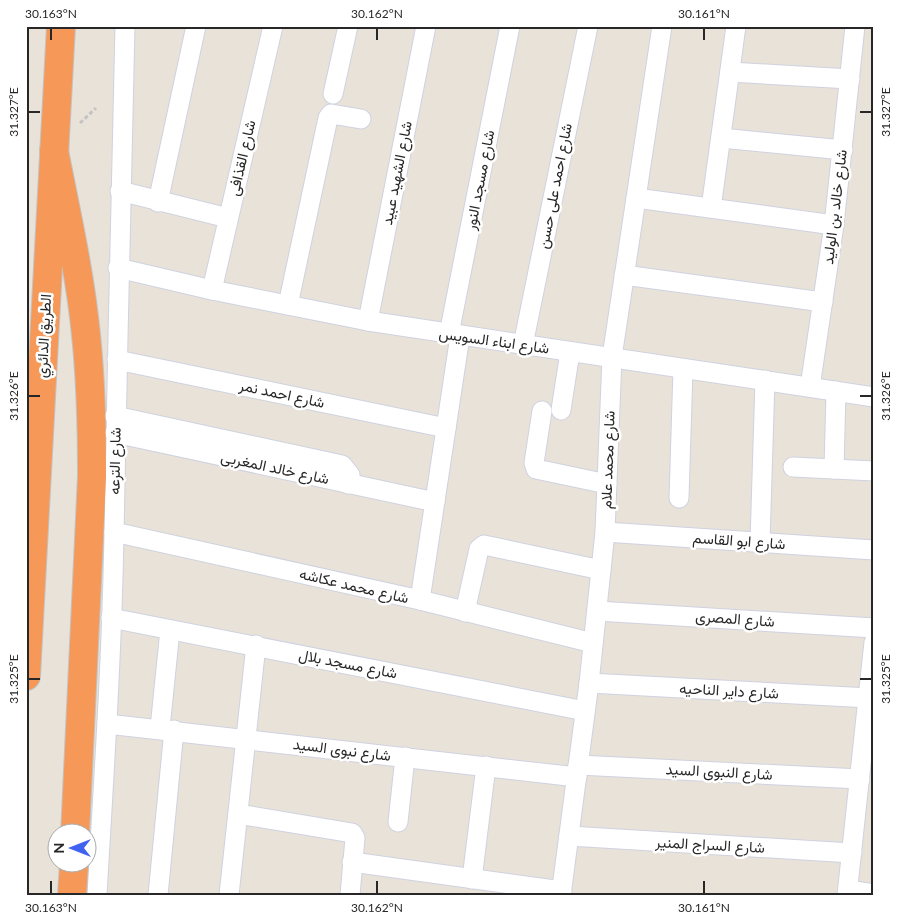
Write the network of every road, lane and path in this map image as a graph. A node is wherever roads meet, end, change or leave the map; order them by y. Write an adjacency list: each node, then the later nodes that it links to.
1 (61, 26): 20 (highway, الطريق الدائري)
2 (125, 26): 21 (street, شارع الترعه)
3 (196, 26): 23 (street)
4 (272, 26): 25 (street, شارع القذافى)
5 (348, 26): 14 (street)
6 (426, 26): 32 (street, شارع الشهيد عبيد)
7 (510, 26): 33 (street, شارع مسجد النور)
8 (588, 26): 34 (street, شارع احمد على حسن)
9 (662, 26): 22 (street, شارع محمد علام)
10 (736, 26): 12 (street)
11 (855, 26): 13 (street, شارع خالد بن الوليد)
12 (730, 72): 13 (street); 18 (street)
13 (850, 79): 19 (street, شارع خالد بن الوليد)
14 (332, 94)
15 (96, 108): 17 (path)
16 (361, 119): 31 (street)
17 (75, 127)
18 (721, 138): 19 (street); 24 (street)
19 (843, 150): 26 (street, شارع خالد بن الوليد)
20 (54, 151): 67 (highway, الطريق الدائري); 81 (highway)
21 (120, 192): 23 (street); 27 (street, شارع الترعه)
22 (636, 198): 24 (street); 28 (street, شارع محمد علام)
23 (158, 202): 25 (street)
24 (711, 208): 26 (street)
25 (228, 218): 29 (street, شارع القذافى)
26 (834, 225): 30 (street, شارع خالد بن الوليد)
27 (118, 268): 29 (street, شارع ابناء السويس); 37 (street, شارع الترعه)
28 (624, 275): 30 (street); 36 (street, شارع محمد علام)
29 (212, 290): 31 (street, شارع ابناء السويس)
30 (822, 302): 40 (street, شارع خالد بن الوليد)
31 (288, 306): 32 (street, شارع ابناء السويس)
32 (368, 320): 33 (street, شارع ابناء السويس)
33 (455, 335): 34 (street, شارع ابناء السويس); 46 (street, شارع مسجد النور)
34 (523, 345): 35 (street, شارع ابناء السويس)
35 (570, 352): 36 (street, شارع ابناء السويس); 43 (street)
36 (612, 357): 38 (street, شارع ابناء السويس); 50 (street, شارع محمد علام)
37 (117, 360): 45 (street, شارع الترعه); 46 (street, شارع احمد نمر)
38 (684, 369): 39 (street, شارع ابناء السويس); 51 (street)
39 (765, 380): 40 (street, شارع ابناء السويس); 55 (street)
40 (810, 387): 41 (street, شارع ابناء السويس)
41 (836, 391): 42 (street, شارع ابناء السويس); 48 (street)
42 (874, 397)
43 (561, 410)
44 (542, 411): 50 (street)
45 (115, 425): 52 (street, شارع خالد المغربى); 53 (street, شارع الترعه)
46 (446, 428): 52 (street, شارع مسجد النور)
47 (793, 467): 48 (street)
48 (834, 469): 49 (street)
49 (874, 471)
50 (607, 484): 54 (street, شارع محمد علام)
51 (679, 498)
52 (435, 502): 58 (street, شارع مسجد النور)
53 (114, 532): 58 (street, شارع محمد عكاشه); 61 (street, شارع الترعه)
54 (605, 532): 55 (street, شارع ابو القاسم); 57 (street, شارع محمد علام)
55 (760, 542): 56 (street, شارع ابو القاسم)
56 (874, 550)
57 (601, 570): 59 (street, شارع محمد علام); 60 (street)
58 (420, 600): 60 (street, شارع محمد عكاشه)
59 (597, 611): 62 (street, شارع المصرى); 65 (street, شارع محمد علام)
60 (465, 612): 65 (street, شارع محمد عكاشه)
61 (111, 618): 63 (street, شارع مسجد بلال); 71 (street, شارع الترعه)
62 (874, 628)
63 (170, 630): 66 (street, شارع مسجد بلال); 72 (street)
64 (874, 642): 69 (street)
65 (593, 643): 68 (street, شارع محمد علام)
66 (256, 645): 70 (street, شارع مسجد بلال); 73 (street)
67 (26, 676)
68 (589, 683): 69 (street, شارع داير الناحيه); 70 (street, شارع محمد علام)
69 (868, 698): 77 (street)
70 (584, 710): 76 (street, شارع محمد علام)
71 (107, 724): 72 (street, شارع نبوى السيد); 91 (street, شارع الترعه)
72 (167, 729): 73 (street, شارع نبوى السيد); 92 (street)
73 (246, 738): 74 (street, شارع نبوى السيد); 79 (street)
74 (405, 757): 75 (street, شارع نبوى السيد); 80 (street)
75 (486, 766): 76 (street, شارع نبوى السيد); 86 (street)
76 (577, 771): 77 (street, شارع النبوى السيد); 82 (street, شارع محمد علام)
77 (860, 779): 78 (street)
78 (865, 811): 83 (street)
79 (238, 814): 84 (street); 93 (street)
80 (398, 822)
81 (75, 824)
82 (569, 836): 83 (street, شارع السراج المنير); 87 (street, شارع محمد علام)
83 (852, 853): 88 (street)
84 (352, 862): 86 (street); 94 (street)
85 (73, 874): 90 (highway)
86 (472, 879): 87 (street)
87 (561, 893)
88 (847, 893): 89 (street)
89 (874, 894)
90 (72, 895)
91 (97, 895)
92 (158, 895)
93 (229, 895)
94 (350, 895)

